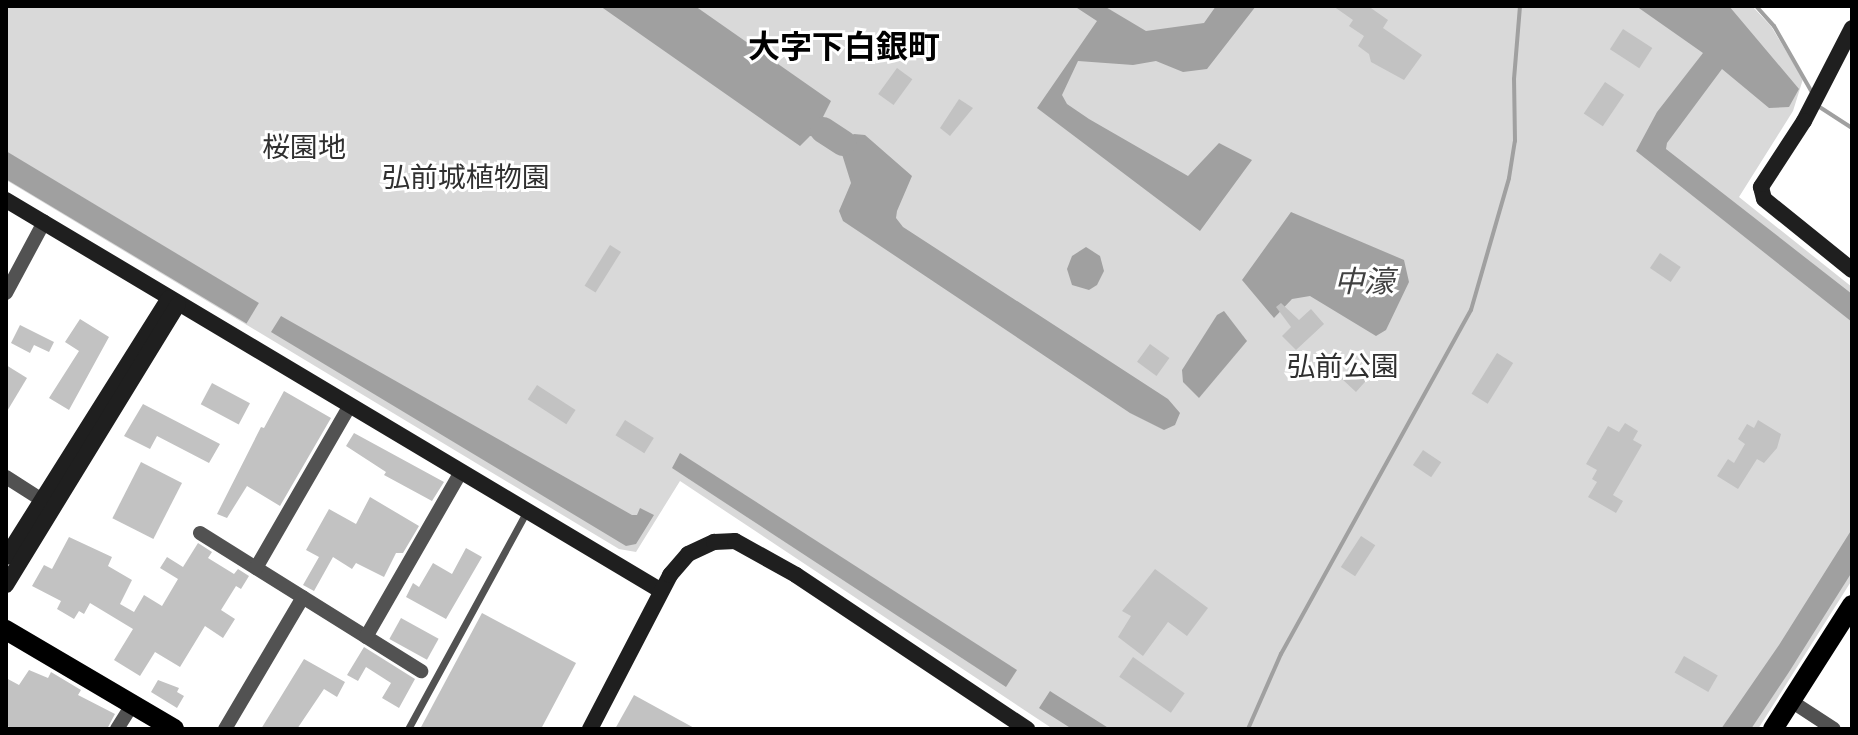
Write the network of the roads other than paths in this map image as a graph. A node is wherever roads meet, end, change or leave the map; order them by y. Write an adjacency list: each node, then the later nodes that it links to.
1 (1852, 28): 4 (street)
2 (6, 200): 3 (street)
3 (44, 222): 5 (street); 6 (street)
4 (1852, 270)
5 (6, 293)
6 (174, 301): 7 (street); 10 (street); 15 (street)
7 (349, 407): 8 (street); 14 (street)
8 (461, 472): 11 (street); 20 (street)
9 (6, 477): 10 (street)
10 (42, 500): 13 (street)
11 (527, 511): 16 (street); 27 (lane)
12 (200, 533): 14 (street)
13 (6, 557)
14 (256, 568): 17 (street)
15 (6, 585)
16 (660, 590): 28 (street); 29 (street)
17 (303, 597): 20 (street); 26 (street)
18 (1852, 605): 22 (main road)
19 (6, 630): 23 (main road)
20 (366, 637): 21 (street)
21 (421, 671)
22 (1791, 701): 30 (main road); 31 (street)
23 (133, 703): 24 (street); 25 (main road)
24 (117, 729)
25 (174, 729)
26 (225, 729)
27 (408, 729)
28 (590, 729)
29 (1027, 729)
30 (1773, 729)
31 (1834, 729)

